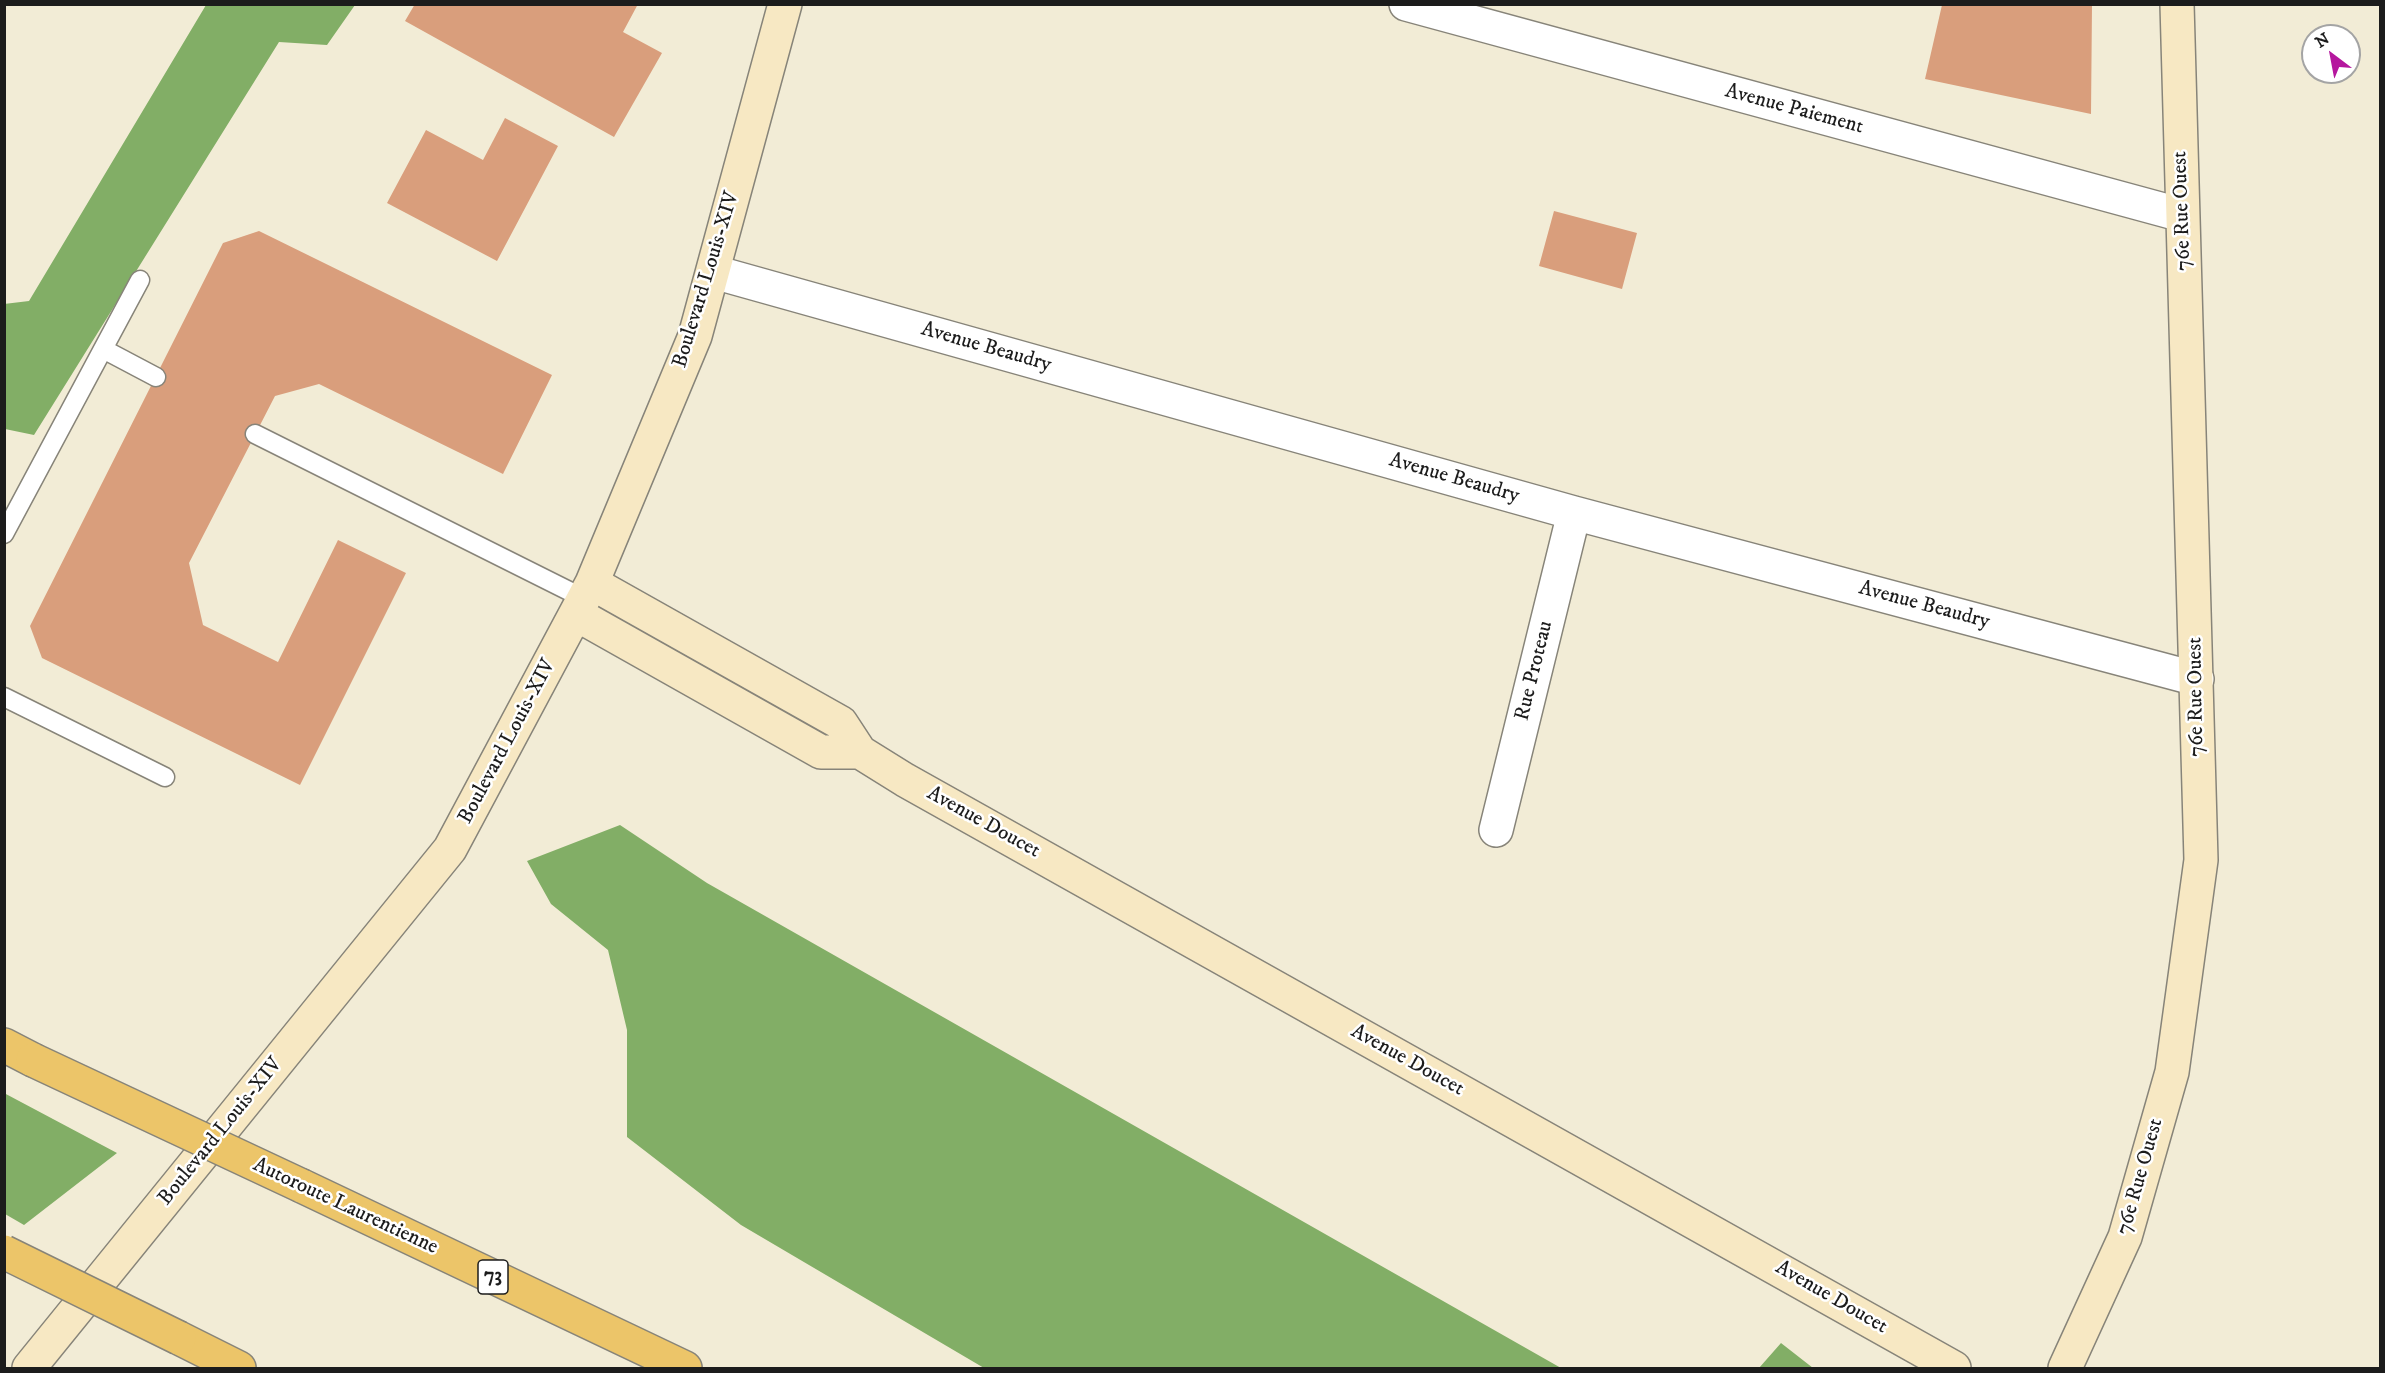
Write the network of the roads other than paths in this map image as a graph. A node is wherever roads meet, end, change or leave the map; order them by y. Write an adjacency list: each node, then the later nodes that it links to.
1 (785, 4): 5 (street, Boulevard Louis-XIV)
2 (1406, 4): 4 (street, Avenue Paiement)
3 (2177, 4): 4 (street, 76e Rue Ouest)
4 (2182, 215): 13 (street, 76e Rue Ouest)
5 (714, 272): 10 (street, Avenue Beaudry); 12 (street, Boulevard Louis-XIV)
6 (140, 280): 7 (lane)
7 (103, 349): 8 (lane); 11 (lane)
8 (156, 377)
9 (255, 434): 12 (lane)
10 (1574, 513): 13 (street, Avenue Beaudry); 16 (street, Rue Proteau)
11 (4, 534)
12 (584, 598): 20 (street, Boulevard Louis-XIV); 22 (street, Avenue Doucet)
13 (2197, 679): 23 (street, 76e Rue Ouest)
14 (4, 697): 15 (lane)
15 (165, 777)
16 (1496, 830)
17 (4, 1045): 21 (highway, Autoroute Laurentienne / 73, bridge)
18 (4, 1252): 19 (highway, bridge)
19 (233, 1366)
20 (29, 1368)
21 (685, 1368)
22 (1954, 1368)
23 (2065, 1368)

